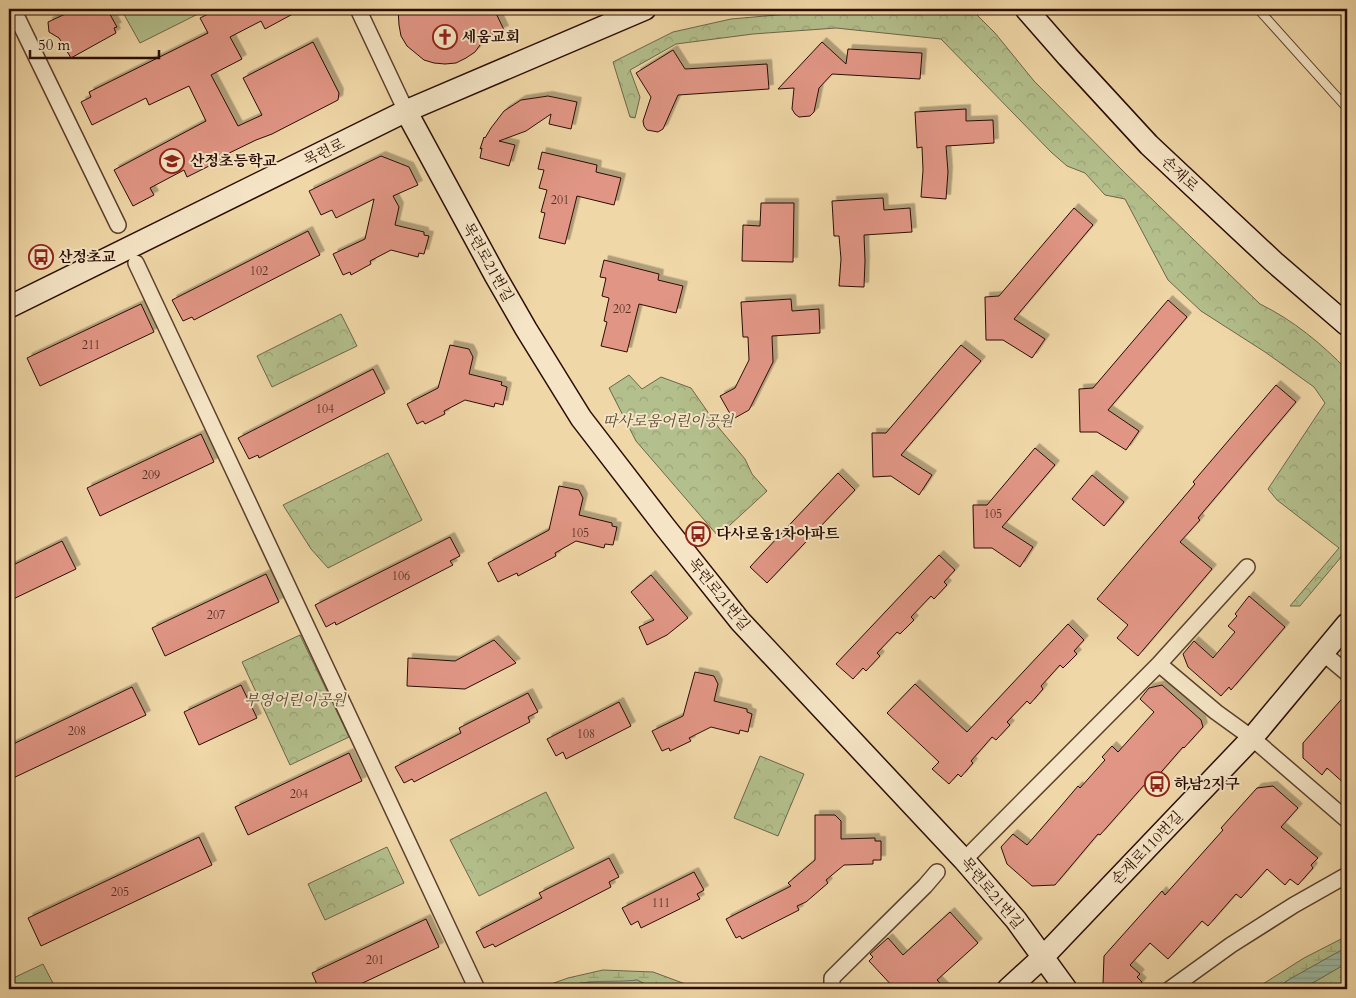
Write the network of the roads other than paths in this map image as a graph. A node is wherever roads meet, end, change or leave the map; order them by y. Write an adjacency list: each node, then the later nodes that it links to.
1 (13, 9): 8 (street)
2 (358, 9): 7 (street)
3 (645, 9): 7 (street, 목련로)
4 (1026, 9): 11 (street, 손재로)
5 (1258, 9): 6 (lane)
6 (1347, 108)
7 (406, 111): 10 (street, 목련로); 19 (street, 목련로21번길)
8 (118, 225)
9 (136, 263): 23 (street)
10 (9, 307)
11 (1347, 325)
12 (1247, 567): 15 (street)
13 (1347, 624): 14 (street, 손재로110번길)
14 (1323, 653): 16 (street); 17 (street, 손재로110번길)
15 (1159, 664): 17 (street); 19 (street)
16 (1347, 673)
17 (1252, 738): 18 (street); 22 (street, 손재로110번길)
18 (1347, 820)
19 (964, 860): 22 (street, 목련로21번길)
20 (937, 872): 24 (street)
21 (1347, 875): 27 (street)
22 (1044, 956): 25 (street, 손재로110번길); 26 (street, 목련로21번길)
23 (478, 989)
24 (832, 989)
25 (1008, 989)
26 (1066, 989)
27 (1170, 989)

